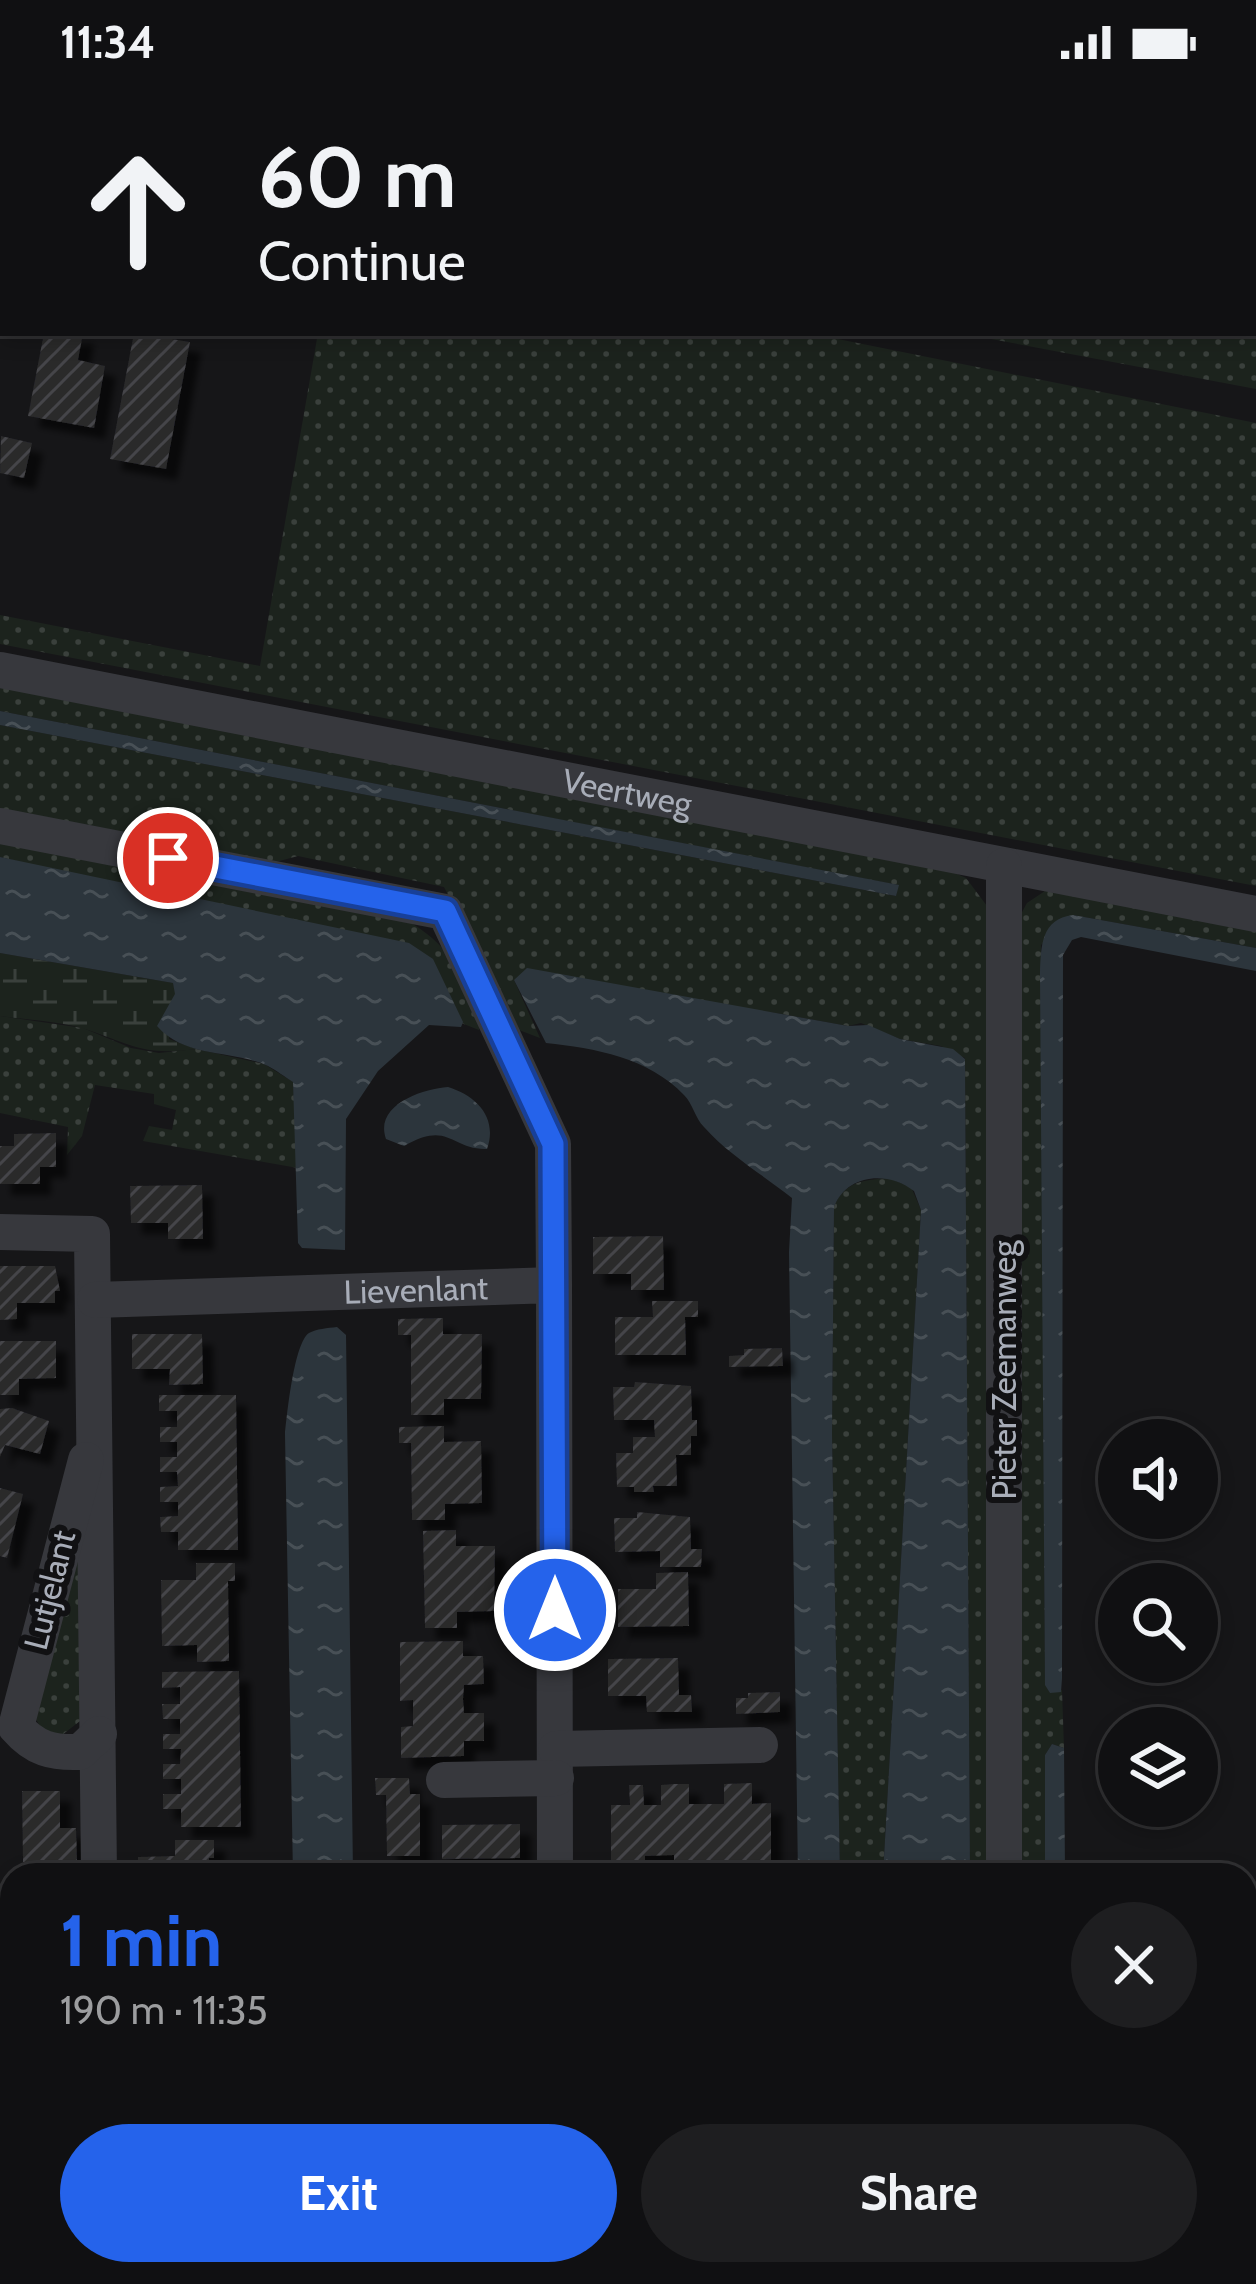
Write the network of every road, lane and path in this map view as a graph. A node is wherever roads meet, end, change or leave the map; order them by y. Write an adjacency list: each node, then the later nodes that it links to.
1 (0, 670): 3 (street, Veertweg)
2 (0, 826): 6 (street)
3 (1004, 866): 4 (street, Veertweg); 15 (street, Pieter Zeemanweg)
4 (1256, 914)
5 (0, 1232): 7 (street, Lutjelant)
6 (554, 1285): 7 (street, Lievenlant); 11 (street)
7 (94, 1300): 8 (street, Lutjelant)
8 (95, 1427): 9 (street, Lutjelant); 9 (street, Lutjelant)
9 (100, 1734): 13 (street, Lutjelant)
10 (760, 1745): 11 (street)
11 (556, 1764): 12 (street); 14 (street)
12 (444, 1780)
13 (99, 1863)
14 (555, 1863)
15 (1004, 1863)

